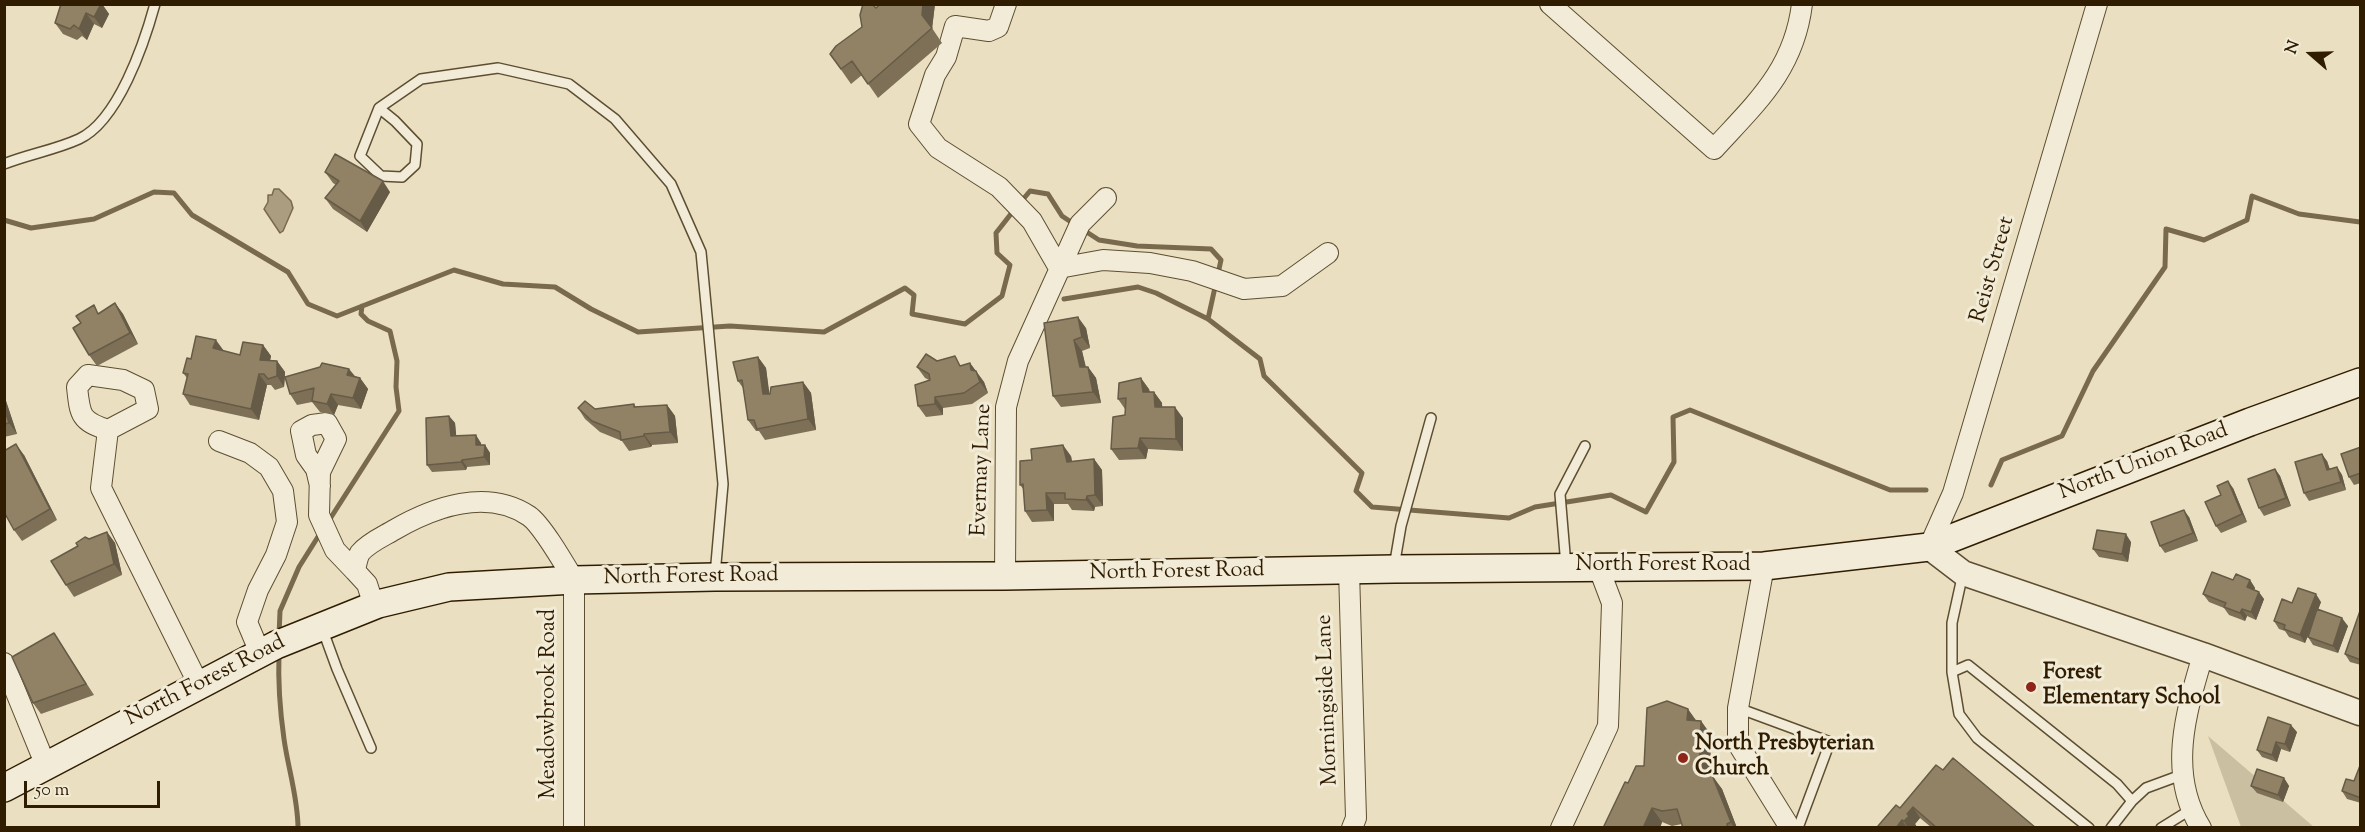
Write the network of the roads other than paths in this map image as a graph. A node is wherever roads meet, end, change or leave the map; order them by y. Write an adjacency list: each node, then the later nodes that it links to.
1 (155, 4): 7 (lane)
2 (1006, 4): 10 (street)
3 (1550, 4): 4 (street)
4 (1802, 4)
5 (2097, 4): 17 (street, Reist Street)
6 (379, 108): 6 (lane); 26 (lane)
7 (4, 164)
8 (1106, 198): 10 (street, Evermay Lane)
9 (1328, 253): 10 (street)
10 (1059, 268): 25 (street, Evermay Lane)
11 (2361, 382): 17 (main road, North Union Road)
12 (1431, 417): 21 (lane)
13 (108, 430): 34 (street)
14 (219, 441): 30 (street)
15 (1585, 446): 20 (lane)
16 (320, 486): 23 (street)
17 (1929, 547): 19 (main road, North Forest Road); 24 (street)
18 (1598, 566): 19 (main road, North Forest Road); 20 (main road, North Forest Road); 45 (street)
19 (1764, 566): 35 (street)
20 (1566, 567): 21 (main road, North Forest Road)
21 (1394, 569): 22 (main road, North Forest Road)
22 (1349, 570): 25 (main road, North Forest Road); 44 (street, Morningside Lane)
23 (355, 571): 27 (street); 28 (street)
24 (1962, 573): 31 (street); 33 (lane)
25 (1005, 576): 26 (main road, North Forest Road)
26 (715, 577): 27 (main road, North Forest Road)
27 (574, 580): 28 (main road, North Forest Road); 43 (street, Meadowbrook Road)
28 (374, 606): 29 (main road, North Forest Road)
29 (321, 625): 30 (main road, North Forest Road); 37 (lane)
30 (260, 653): 34 (main road, North Forest Road)
31 (2203, 655): 36 (street); 39 (street)
32 (4, 663): 38 (street)
33 (1952, 672): 41 (lane); 48 (lane)
34 (199, 685): 38 (main road, North Forest Road)
35 (1738, 708): 46 (street); 47 (lane)
36 (2361, 713)
37 (371, 748)
38 (46, 766): 40 (main road, North Forest Road)
39 (2184, 774): 41 (lane); 42 (street)
40 (4, 788)
41 (2132, 801): 49 (lane)
42 (2190, 810): 50 (lane); 51 (street)
43 (574, 828)
44 (1352, 828)
45 (1562, 828)
46 (1788, 828)
47 (1798, 828)
48 (2090, 828)
49 (2111, 828)
50 (2161, 828)
51 (2200, 828)

